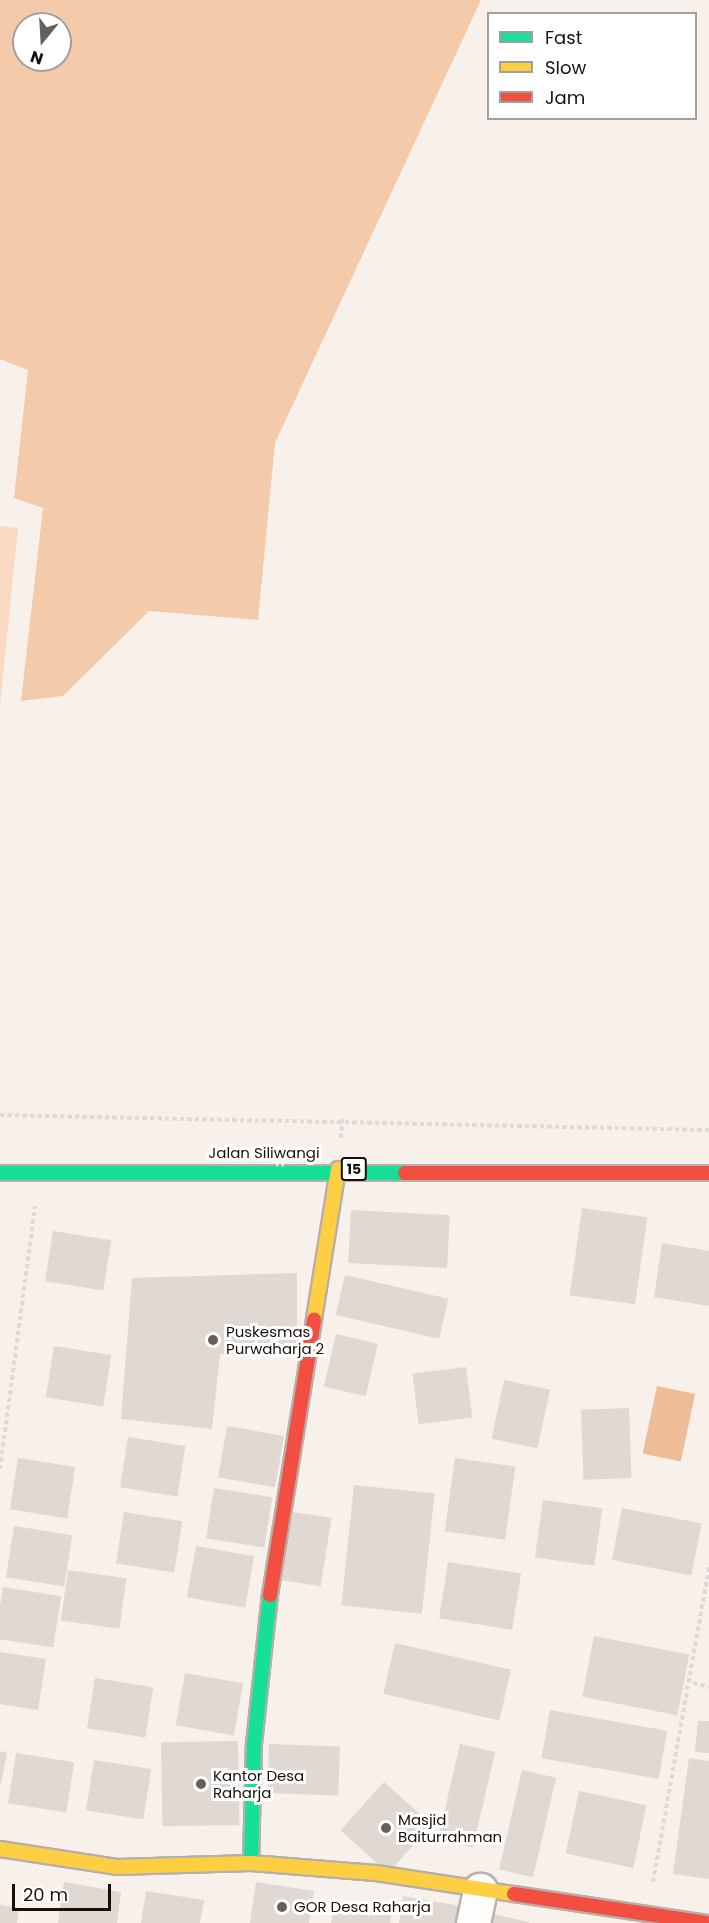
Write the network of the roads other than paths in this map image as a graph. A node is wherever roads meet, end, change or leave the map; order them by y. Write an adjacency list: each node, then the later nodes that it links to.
1 (338, 1169): 2 (main road, Jalan Siliwangi / 15); 3 (main road, Jalan Siliwangi / 15); 5 (main road)
2 (0, 1173)
3 (709, 1173)
4 (0, 1849): 5 (main road)
5 (251, 1863): 6 (main road)
6 (480, 1890): 7 (street); 8 (main road)
7 (473, 1923)
8 (707, 1923)

